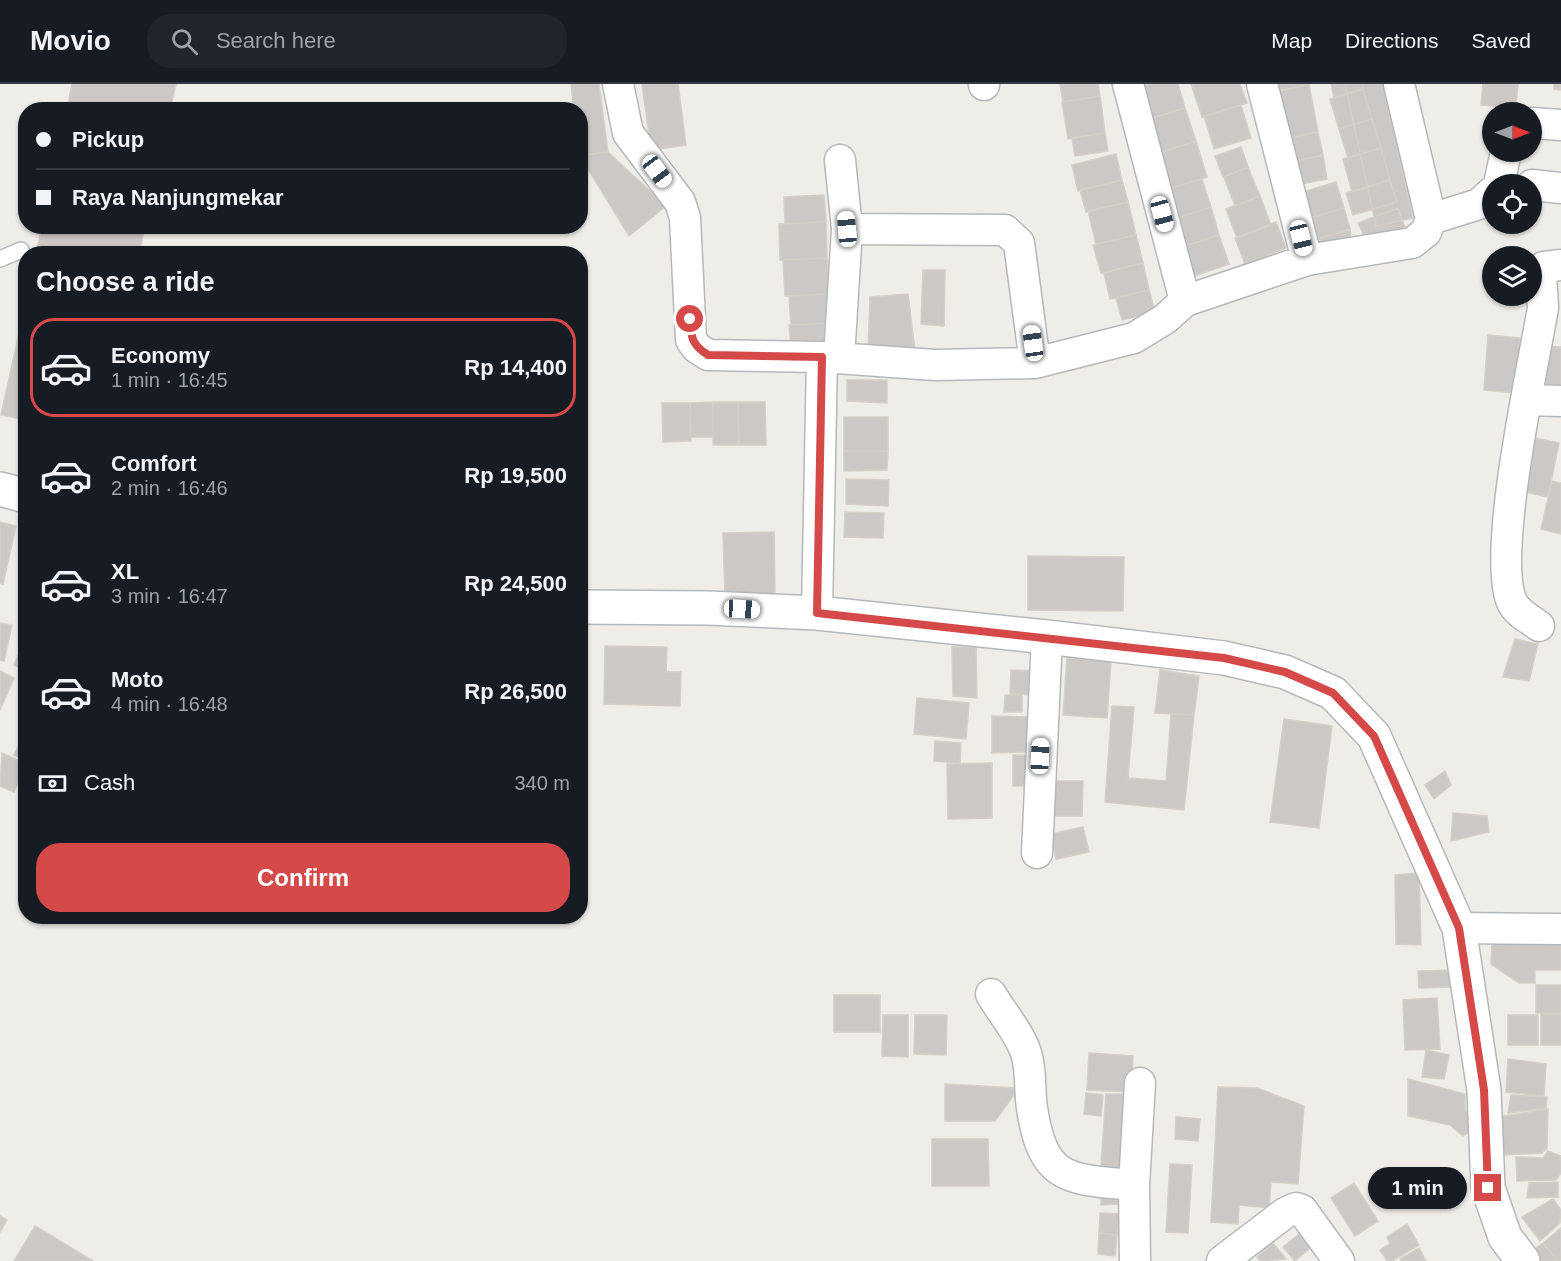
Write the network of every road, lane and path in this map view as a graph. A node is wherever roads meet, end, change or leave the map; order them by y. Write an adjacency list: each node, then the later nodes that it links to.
1 (618, 84): 18 (street)
2 (1128, 84): 17 (street)
3 (1262, 84): 15 (street)
4 (1400, 84): 11 (street)
5 (1542, 124): 6 (street)
6 (1561, 125)
7 (840, 160): 12 (street)
8 (1542, 185): 9 (street)
9 (1561, 188)
10 (1482, 201): 11 (street)
11 (1431, 219): 15 (street)
12 (847, 229): 18 (street); 19 (street)
13 (18, 250): 14 (lane)
14 (0, 259)
15 (1307, 260): 17 (street)
16 (1561, 265): 20 (street)
17 (1185, 301): 19 (street)
18 (830, 358): 19 (street); 25 (street)
19 (1035, 363)
20 (1528, 400): 21 (street); 26 (street)
21 (1561, 401)
22 (0, 489): 23 (street)
23 (18, 494)
24 (588, 607): 25 (street)
25 (817, 613): 27 (street)
26 (1539, 626)
27 (1047, 637): 28 (street); 29 (street)
28 (1037, 853)
29 (1459, 928): 30 (street); 37 (street)
30 (1561, 929)
31 (991, 994): 33 (street)
32 (1140, 1083): 33 (street)
33 (1134, 1185): 34 (street)
34 (1135, 1261)
35 (1222, 1261): 36 (street)
36 (1339, 1261)
37 (1523, 1261)

